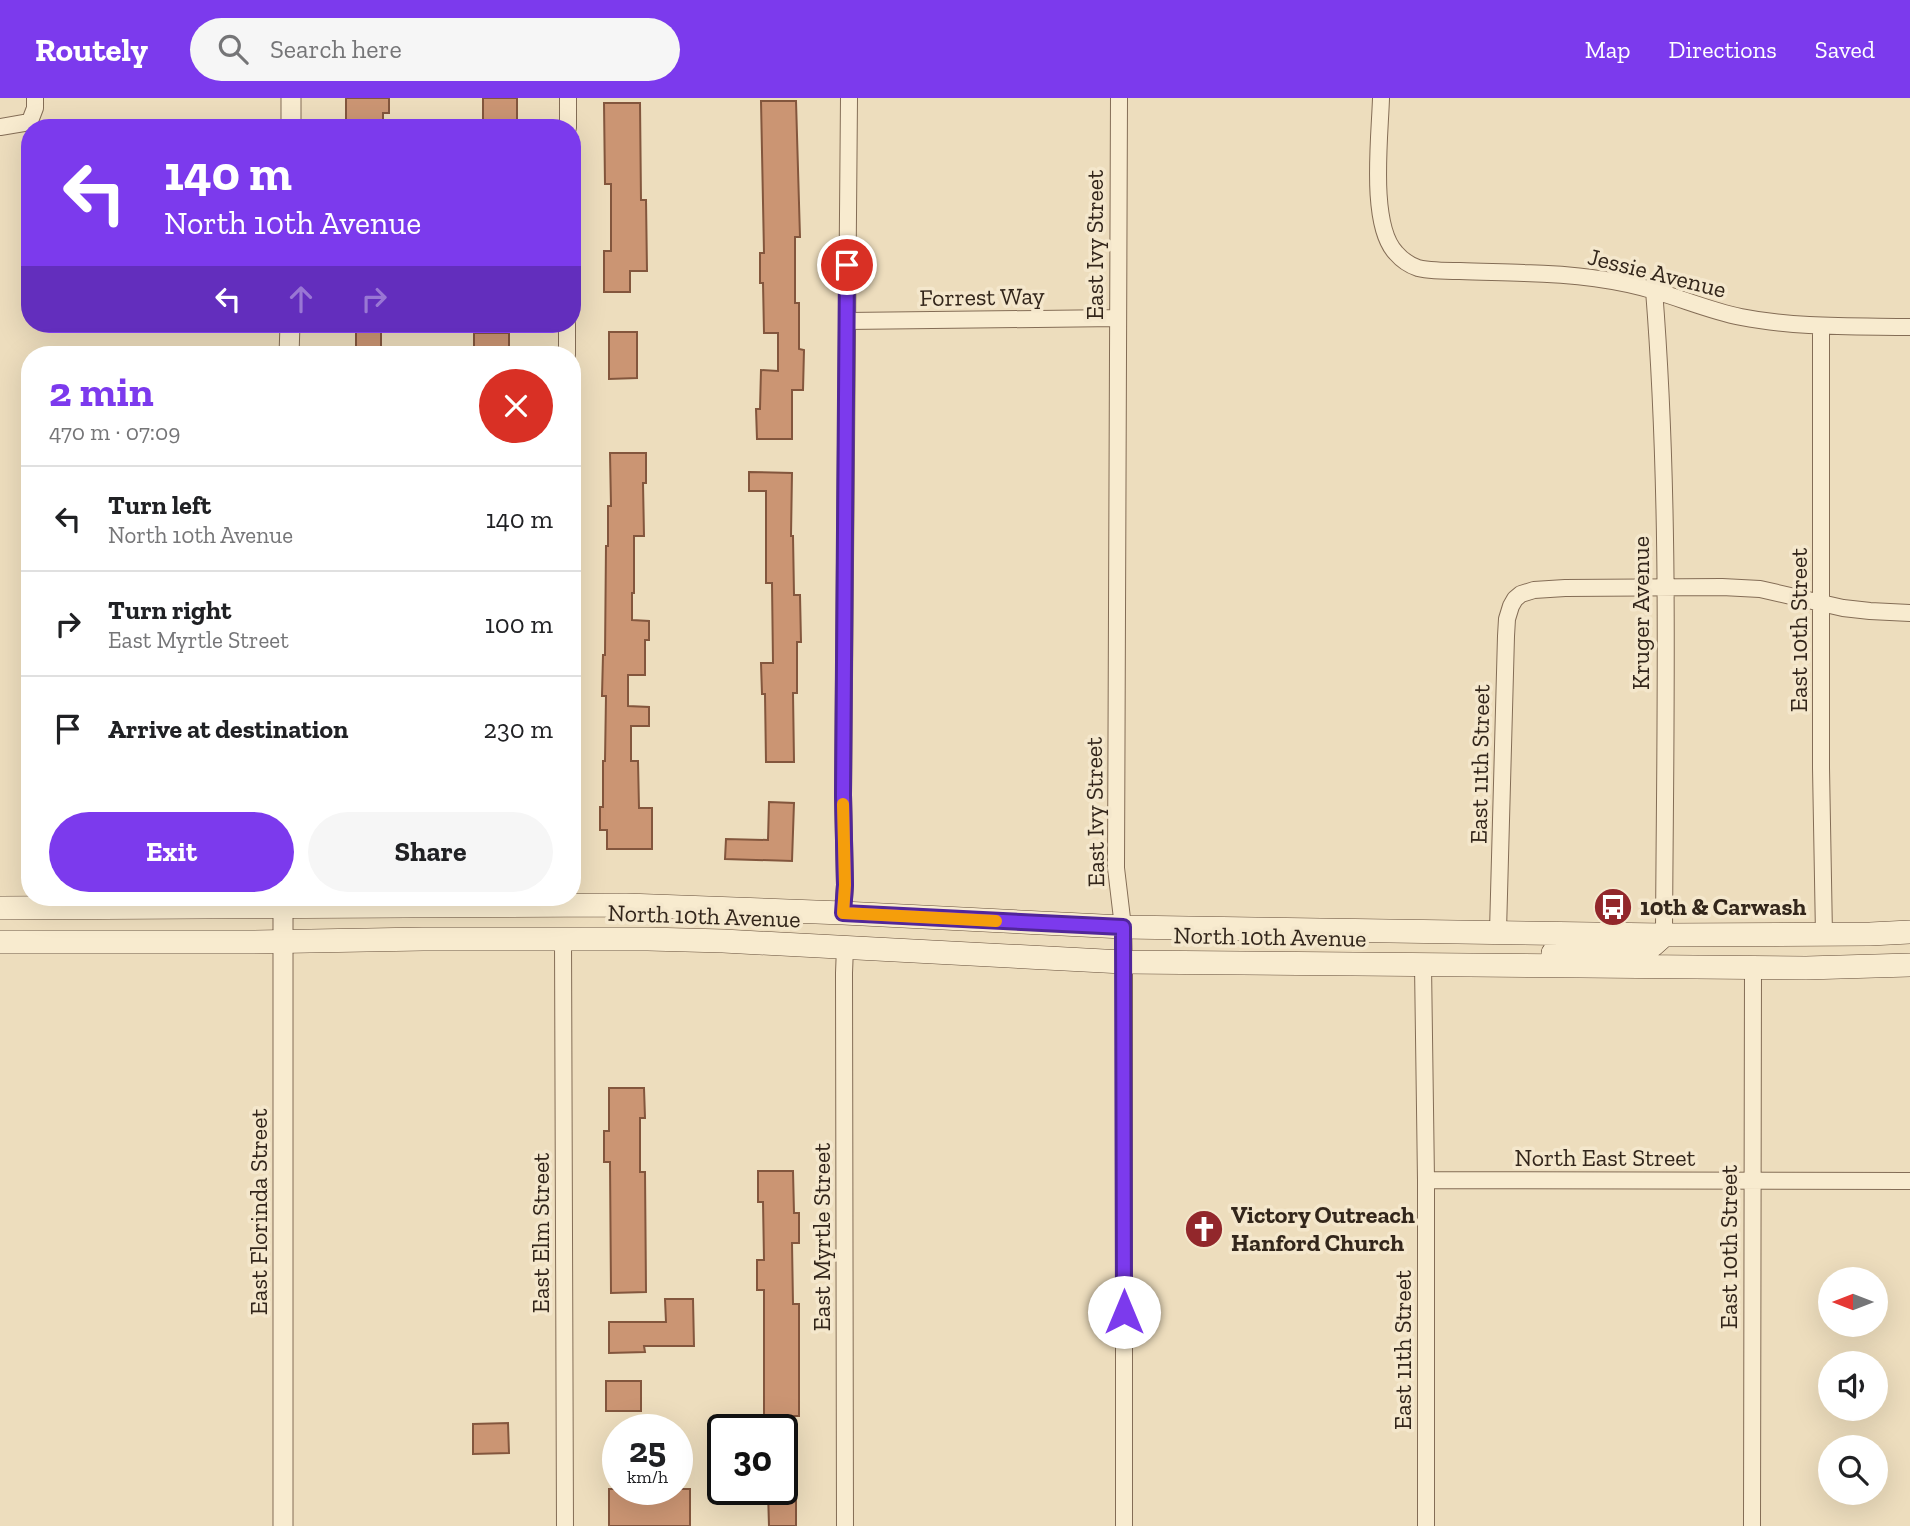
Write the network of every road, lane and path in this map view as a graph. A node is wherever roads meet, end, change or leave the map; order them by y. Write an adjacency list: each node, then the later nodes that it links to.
1 (35, 98): 7 (street)
2 (291, 98): 8 (street)
3 (568, 98): 9 (street)
4 (849, 98): 14 (street)
5 (1119, 98): 13 (street, East Ivy Street)
6 (1381, 98): 12 (street, Jessie Avenue)
7 (31, 119)
8 (291, 119)
9 (568, 119)
10 (21, 124): 11 (street)
11 (0, 127)
12 (1654, 290): 15 (street, Jessie Avenue); 17 (street, Kruger Avenue)
13 (1118, 318): 14 (street, Forrest Way); 26 (street, East Ivy Street)
14 (847, 321): 24 (street)
15 (1822, 326): 16 (street, Jessie Avenue); 18 (street, East 10th Street)
16 (1910, 327)
17 (1664, 589): 18 (street); 27 (street, East 11th Street); 29 (street, Kruger Avenue)
18 (1823, 604): 19 (street); 30 (street, East 10th Street)
19 (1910, 613)
20 (581, 903): 24 (main road, North 10th Avenue)
21 (94, 906): 23 (main road, North 10th Avenue)
22 (283, 906): 34 (street, East Florinda Street)
23 (0, 908)
24 (843, 913): 25 (main road, North 10th Avenue); 32 (main road)
25 (989, 920): 26 (main road, North 10th Avenue); 35 (main road)
26 (1123, 927): 27 (main road, North 10th Avenue); 36 (street, East Ivy Street)
27 (1498, 931): 29 (main road, North 10th Avenue)
28 (1910, 934): 30 (main road, North 10th Avenue); 40 (main road)
29 (1664, 935): 30 (main road, North 10th Avenue); 39 (main road)
30 (1824, 935)
31 (563, 939): 32 (main road, North 10th Avenue); 34 (main road, North 10th Avenue); 45 (street, East Elm Street)
32 (648, 939): 35 (main road, North 10th Avenue)
33 (0, 942): 34 (main road, North 10th Avenue)
34 (283, 942): 44 (street, East Florinda Street)
35 (845, 947): 36 (main road, North 10th Avenue); 46 (street, East Myrtle Street)
36 (1123, 962): 37 (main road, North 10th Avenue); 47 (street, East Ivy Street)
37 (1423, 965): 39 (main road, North 10th Avenue); 41 (street, East 11th Street)
38 (1910, 965): 40 (main road, North 10th Avenue)
39 (1518, 966): 40 (main road, North 10th Avenue)
40 (1753, 968): 42 (street, East 10th Street)
41 (1426, 1181): 42 (street, North East Street); 48 (street, East 11th Street)
42 (1752, 1181): 43 (street, North East Street); 49 (street, East 10th Street)
43 (1910, 1181)
44 (283, 1526)
45 (565, 1526)
46 (845, 1526)
47 (1124, 1526)
48 (1426, 1526)
49 (1752, 1526)

